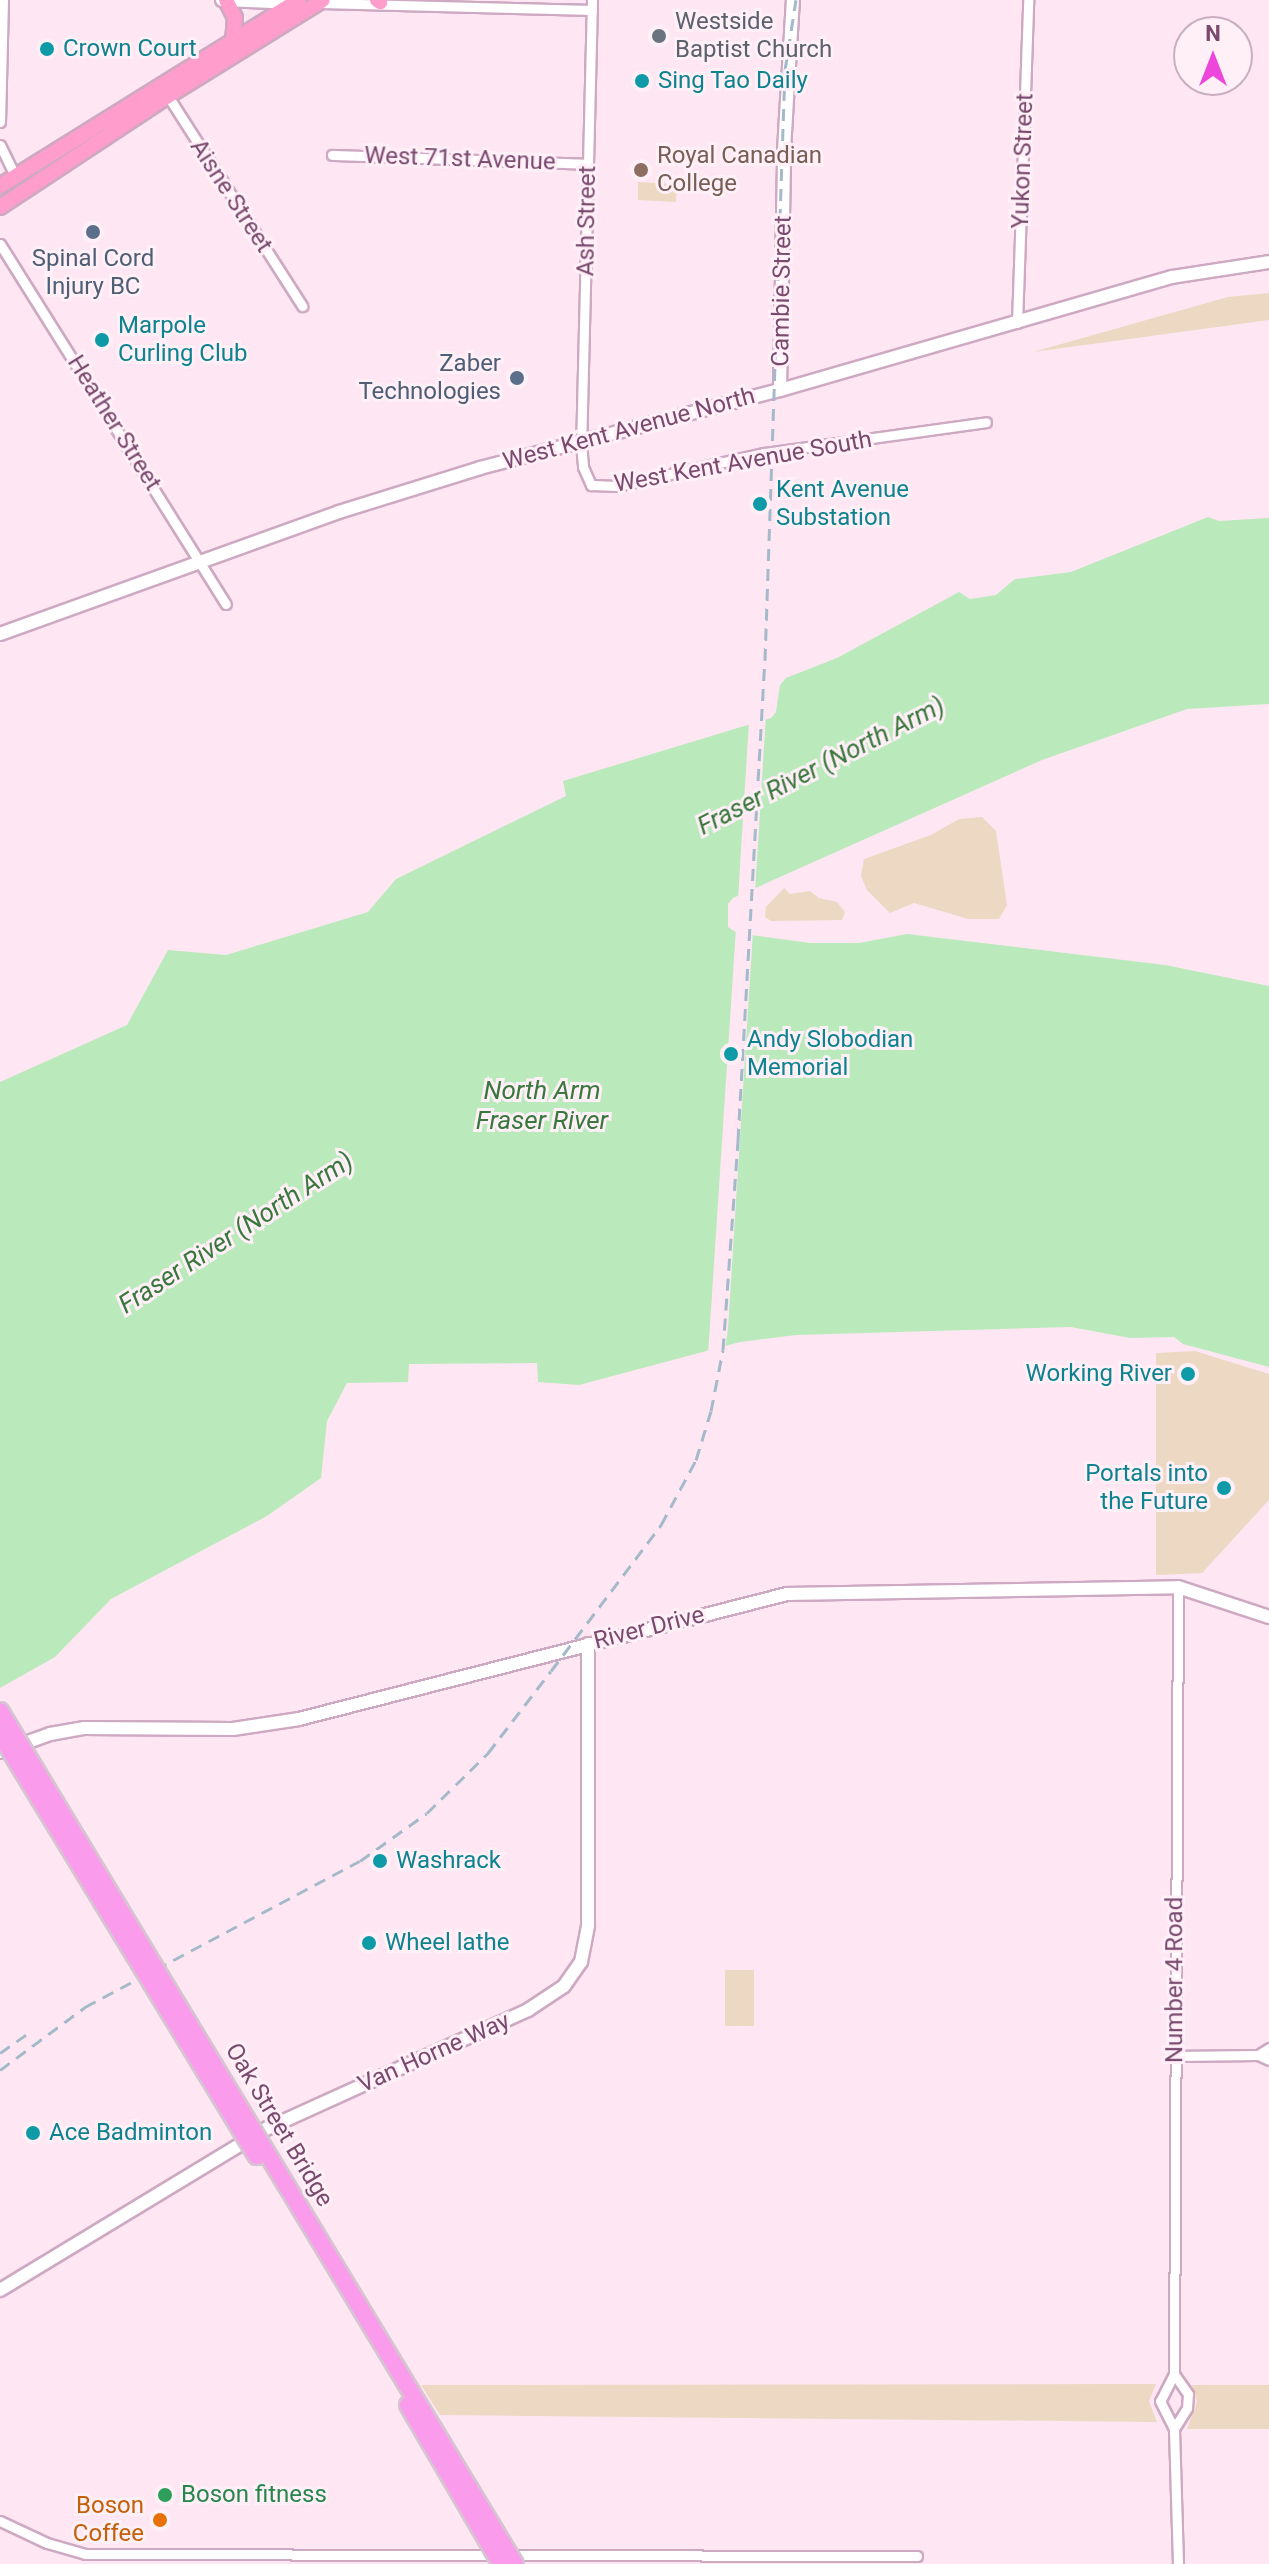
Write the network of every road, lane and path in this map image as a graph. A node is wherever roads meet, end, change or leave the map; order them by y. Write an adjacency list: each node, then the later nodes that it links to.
1 (3, 0): 11 (street)
2 (224, 0): 5 (street); 9 (main road)
3 (793, 0): 22 (street, Cambie Street)
4 (1028, 0): 21 (street, Yukon Street)
5 (297, 1): 7 (street); 9 (main road)
6 (379, 1): 7 (street); 8 (street)
7 (320, 2): 10 (main road)
8 (592, 5): 14 (street, Ash Street)
9 (233, 40): 10 (main road)
10 (165, 90): 15 (main road); 17 (main road); 20 (street, Aisne Street)
11 (0, 122)
12 (0, 145): 15 (street)
13 (332, 155): 14 (street, West 71st Avenue)
14 (588, 164): 24 (street, Ash Street)
15 (15, 176): 16 (main road)
16 (0, 186)
17 (0, 207)
18 (0, 244): 25 (street, Heather Street)
19 (1269, 262): 21 (street, West Kent Avenue North)
20 (302, 306)
21 (1017, 323): 22 (street, West Kent Avenue North)
22 (780, 390): 24 (street, West Kent Avenue North)
23 (986, 422): 24 (street, West Kent Avenue South)
24 (581, 443): 25 (street, West Kent Avenue North)
25 (201, 561): 26 (street, Heather Street); 27 (street, West Kent Avenue North)
26 (226, 604)
27 (0, 634)
28 (1178, 1587): 29 (street, River Drive); 30 (street, River Drive); 36 (street, Number 4 Road)
29 (1269, 1617)
30 (588, 1644): 33 (street, River Drive); 38 (street, Van Horne Way)
31 (0, 1711): 46 (highway, Oak Street Bridge, bridge)
32 (0, 1734): 45 (highway, Oak Street Bridge, bridge)
33 (0, 1752)
34 (1269, 2048): 35 (street)
35 (1258, 2055): 36 (street); 37 (street)
36 (1174, 2056): 39 (street, Number 4 Road)
37 (1269, 2060)
38 (0, 2290)
39 (1174, 2374): 40 (street, Number 4 Road); 40 (street, Number 4 Road)
40 (1174, 2429): 47 (street, Number 4 Road)
41 (0, 2521): 43 (street)
42 (917, 2556): 44 (street)
43 (454, 2560): 44 (street)
44 (772, 2560)
45 (501, 2564)
46 (515, 2564)
47 (1178, 2564)

